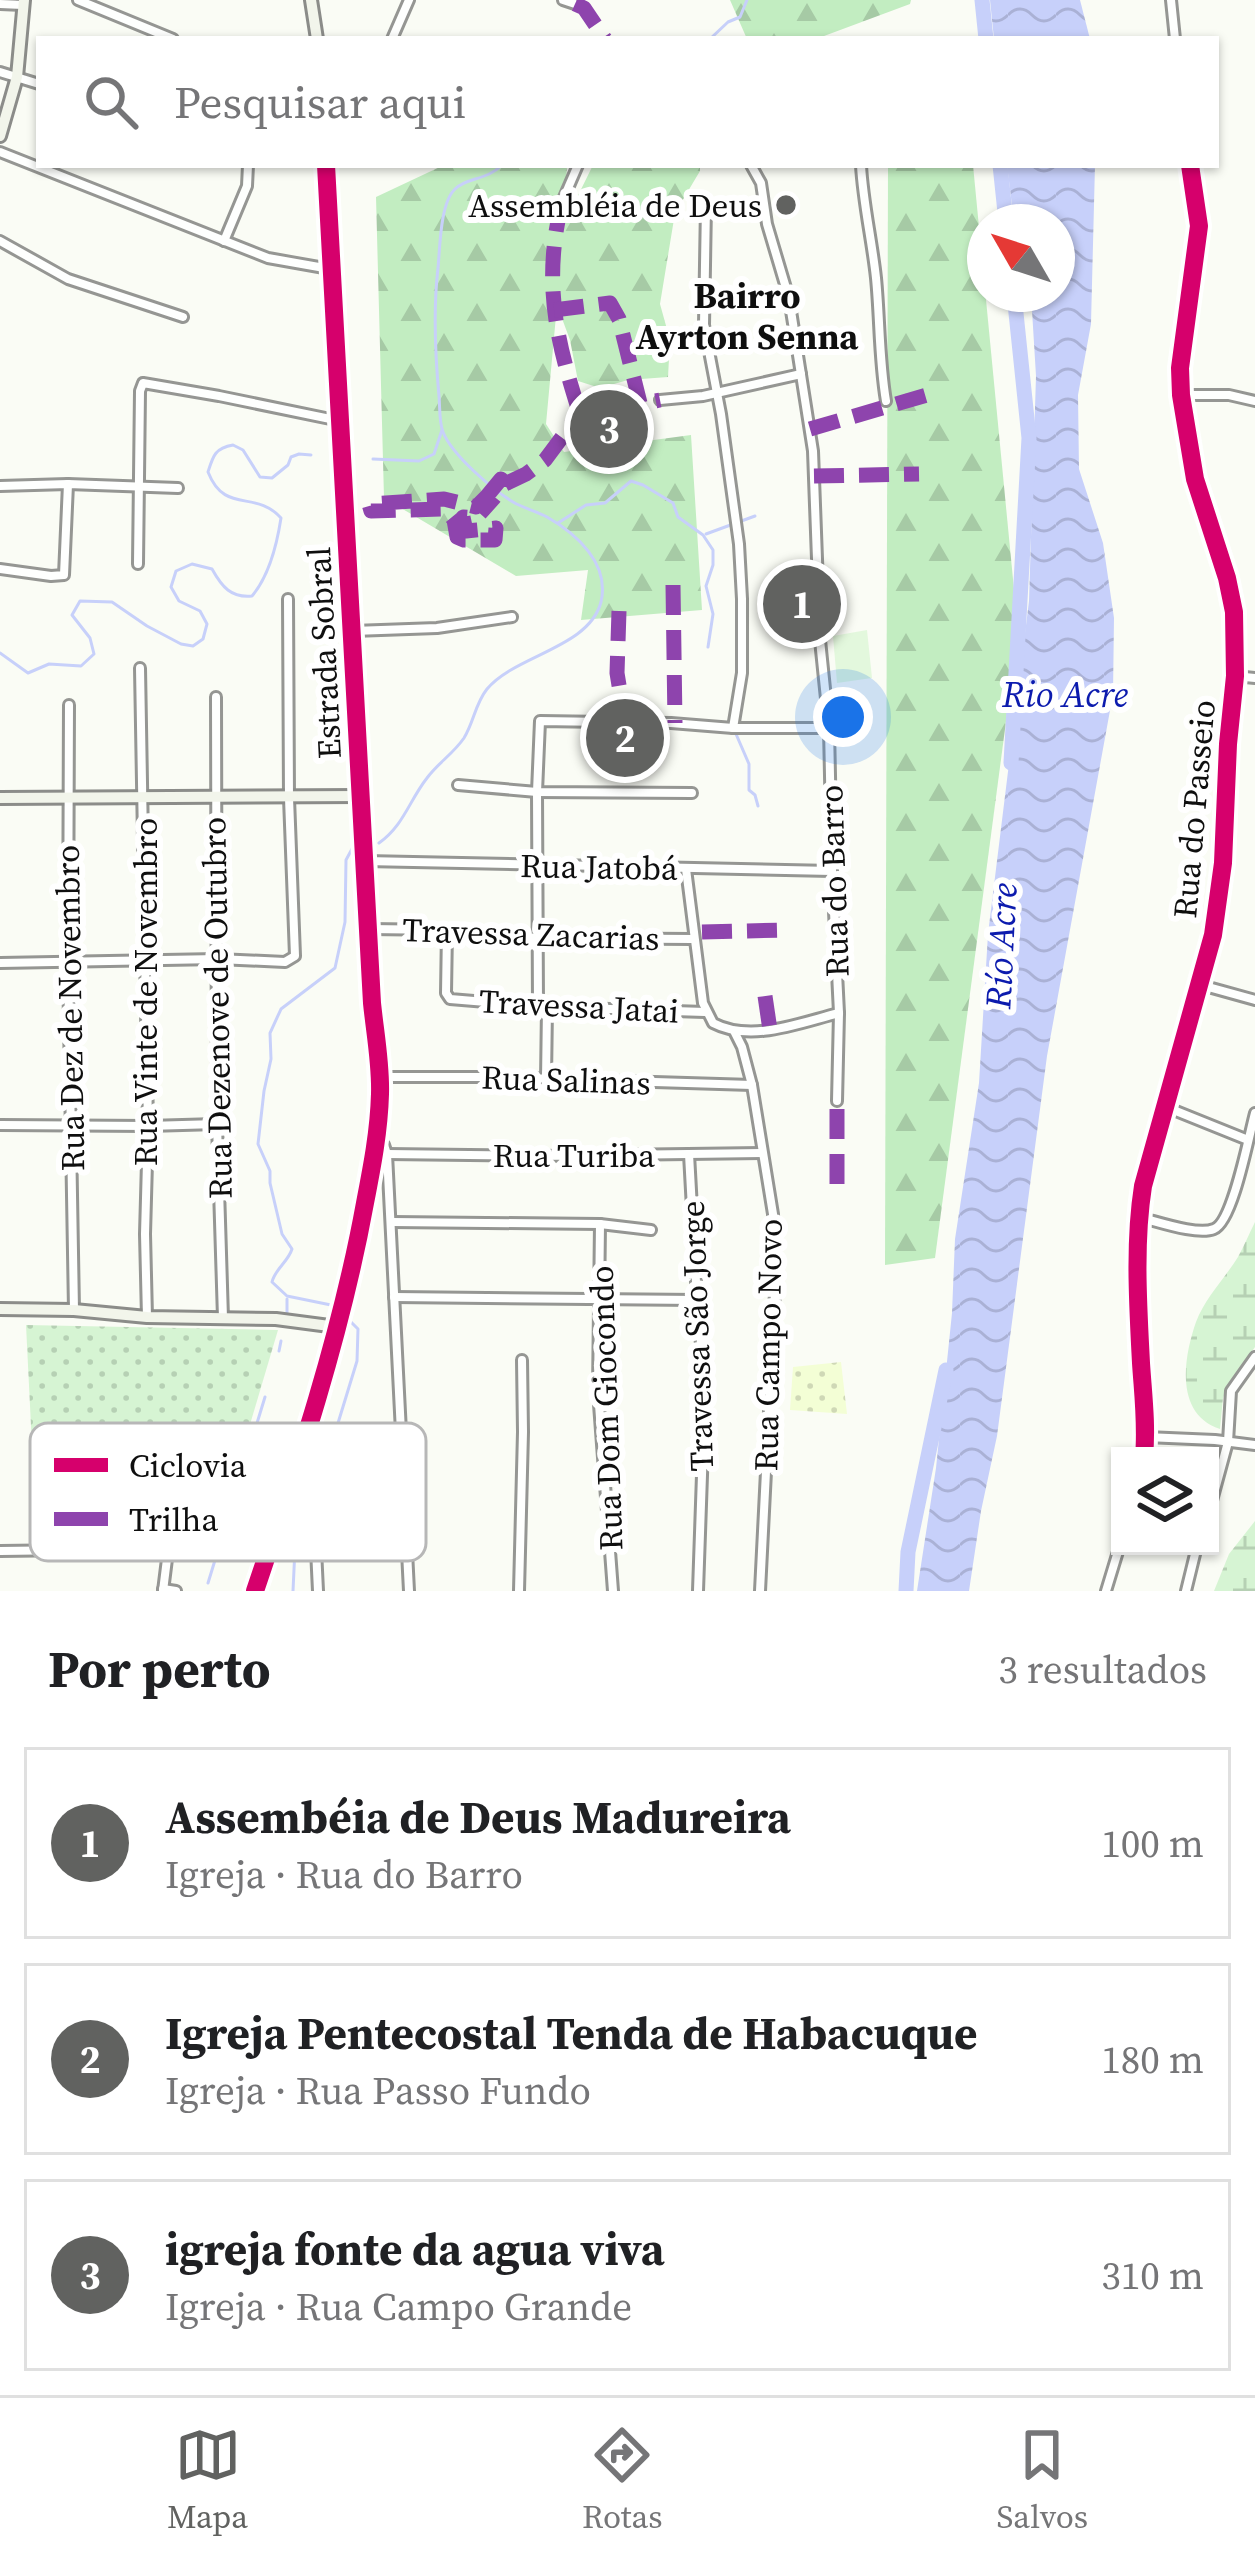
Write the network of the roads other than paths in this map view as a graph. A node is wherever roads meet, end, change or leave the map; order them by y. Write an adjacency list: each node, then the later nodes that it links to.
1 (78, 0): 10 (street)
2 (298, 0): 7 (street)
3 (409, 0): 12 (street)
4 (563, 0): 9 (street)
5 (1171, 0): 13 (street)
6 (23, 2): 8 (street); 15 (street)
7 (312, 3): 11 (street)
8 (0, 4)
9 (575, 4)
10 (166, 36)
11 (316, 36)
12 (393, 36)
13 (1175, 36)
14 (0, 72): 15 (street)
15 (17, 77): 16 (street); 17 (street)
16 (36, 83)
17 (0, 136)
18 (0, 152): 19 (street)
19 (36, 166)
20 (40, 168): 30 (street)
21 (248, 168): 30 (street)
22 (326, 168): 31 (street, Estrada Sobral)
23 (577, 168): 27 (street)
24 (752, 168): 33 (street, Rua do Barro)
25 (861, 168): 37 (street)
26 (1190, 168): 35 (street, Rua do Passeio)
27 (562, 202)
28 (706, 205): 34 (street)
29 (0, 241): 32 (street)
30 (224, 241): 31 (street)
31 (330, 269): 39 (street, Estrada Sobral)
32 (183, 317)
33 (801, 374): 34 (street); 55 (street, Rua do Barro)
34 (717, 393): 36 (street); 54 (street)
35 (1181, 394): 38 (street); 50 (street, Rua do Passeio)
36 (660, 400)
37 (886, 401)
38 (1255, 401)
39 (340, 422): 42 (street); 48 (street, Estrada Sobral)
40 (68, 484): 41 (street); 42 (street); 45 (street)
41 (0, 486)
42 (140, 488): 43 (street); 44 (street)
43 (178, 488)
44 (138, 564)
45 (0, 569)
46 (288, 599): 63 (street)
47 (512, 617): 48 (street)
48 (353, 631): 60 (street, Estrada Sobral)
49 (140, 668): 61 (street, Rua Vinte de Novembro)
50 (1235, 676): 51 (street); 77 (street, Rua do Passeio)
51 (1255, 678)
52 (216, 697): 59 (street, Rua Dezenove de Outubro)
53 (69, 705): 64 (street, Rua Dez de Novembro)
54 (733, 728): 55 (street); 57 (street)
55 (830, 728): 68 (street, Rua do Barro)
56 (458, 785): 57 (street)
57 (537, 792): 58 (street); 66 (street)
58 (692, 793)
59 (215, 796): 61 (street); 63 (street); 73 (street, Rua Dezenove de Outubro)
60 (362, 796): 63 (street); 65 (street, Estrada Sobral)
61 (143, 797): 64 (street); 74 (street, Rua Vinte de Novembro)
62 (0, 798): 64 (street)
63 (290, 798): 73 (street)
64 (68, 800): 76 (street, Rua Dez de Novembro)
65 (365, 861): 66 (street, Rua Jatobá); 69 (street, Estrada Sobral)
66 (537, 865): 67 (street, Rua Jatobá); 71 (street)
67 (686, 869): 68 (street, Rua Jatobá); 72 (street)
68 (832, 872): 81 (street, Rua do Barro)
69 (369, 929): 70 (street, Travessa Zacarias); 83 (street, Estrada Sobral)
70 (447, 931): 71 (street, Travessa Zacarias); 79 (street, Travessa Jatai)
71 (537, 938): 72 (street, Travessa Zacarias); 79 (street)
72 (693, 939): 80 (street)
73 (218, 959): 74 (street); 89 (street, Rua Dezenove de Outubro)
74 (144, 962): 76 (street); 92 (street, Rua Vinte de Novembro)
75 (0, 963): 76 (street)
76 (68, 964): 91 (street, Rua Dez de Novembro)
77 (1201, 985): 78 (street); 87 (street, Rua do Passeio)
78 (1255, 1000)
79 (543, 1006): 80 (street, Travessa Jatai); 84 (street)
80 (705, 1012): 82 (street)
81 (839, 1013): 82 (street); 86 (street, Rua do Barro)
82 (730, 1030): 85 (street, Rua Campo Novo)
83 (381, 1077): 84 (street, Rua Salinas); 93 (street, Estrada Sobral)
84 (546, 1080): 85 (street, Rua Salinas)
85 (752, 1085): 95 (street, Rua Campo Novo)
86 (837, 1101)
87 (1166, 1107): 94 (street); 98 (street, Rua do Passeio)
88 (1255, 1113): 94 (street)
89 (217, 1124): 92 (street); 108 (street, Rua Dezenove de Outubro)
90 (0, 1125): 91 (street)
91 (71, 1125): 92 (street); 106 (street, Rua Dez de Novembro)
92 (148, 1126): 107 (street, Rua Vinte de Novembro)
93 (377, 1137): 96 (street); 109 (street, Estrada Sobral)
94 (1248, 1140): 98 (street)
95 (762, 1153): 97 (street, Rua Turiba); 134 (street, Rua Campo Novo)
96 (387, 1154): 97 (street, Rua Turiba); 99 (street)
97 (689, 1154): 104 (street, Travessa São Jorge)
98 (1138, 1216): 114 (street, Rua do Passeio)
99 (392, 1222): 100 (street); 102 (street)
100 (600, 1224): 101 (street); 103 (street, Rua Dom Giocondo)
101 (651, 1230)
102 (394, 1297): 103 (street); 113 (street)
103 (598, 1298): 104 (street); 132 (street, Rua Dom Giocondo)
104 (697, 1300): 133 (street, Travessa São Jorge)
105 (0, 1309): 106 (street)
106 (74, 1310): 107 (street)
107 (147, 1317): 108 (street)
108 (223, 1318): 109 (street)
109 (337, 1327): 112 (street, Estrada Sobral)
110 (1255, 1357): 115 (street)
111 (522, 1360): 131 (street)
112 (310, 1423)
113 (400, 1423)
114 (1146, 1437): 115 (street); 117 (street, Rua do Passeio)
115 (1228, 1442): 116 (street); 118 (street)
116 (1255, 1445)
117 (1145, 1447)
118 (1219, 1475)
119 (0, 1551): 120 (street)
120 (30, 1551)
121 (1117, 1555): 135 (street)
122 (1195, 1555): 136 (street)
123 (265, 1561): 128 (street, Estrada Sobral)
124 (317, 1561): 129 (street)
125 (407, 1561): 130 (street)
126 (163, 1590): 127 (street)
127 (176, 1591)
128 (255, 1591)
129 (318, 1591)
130 (409, 1591)
131 (519, 1591)
132 (613, 1591)
133 (698, 1591)
134 (760, 1591)
135 (1106, 1591)
136 (1186, 1591)

